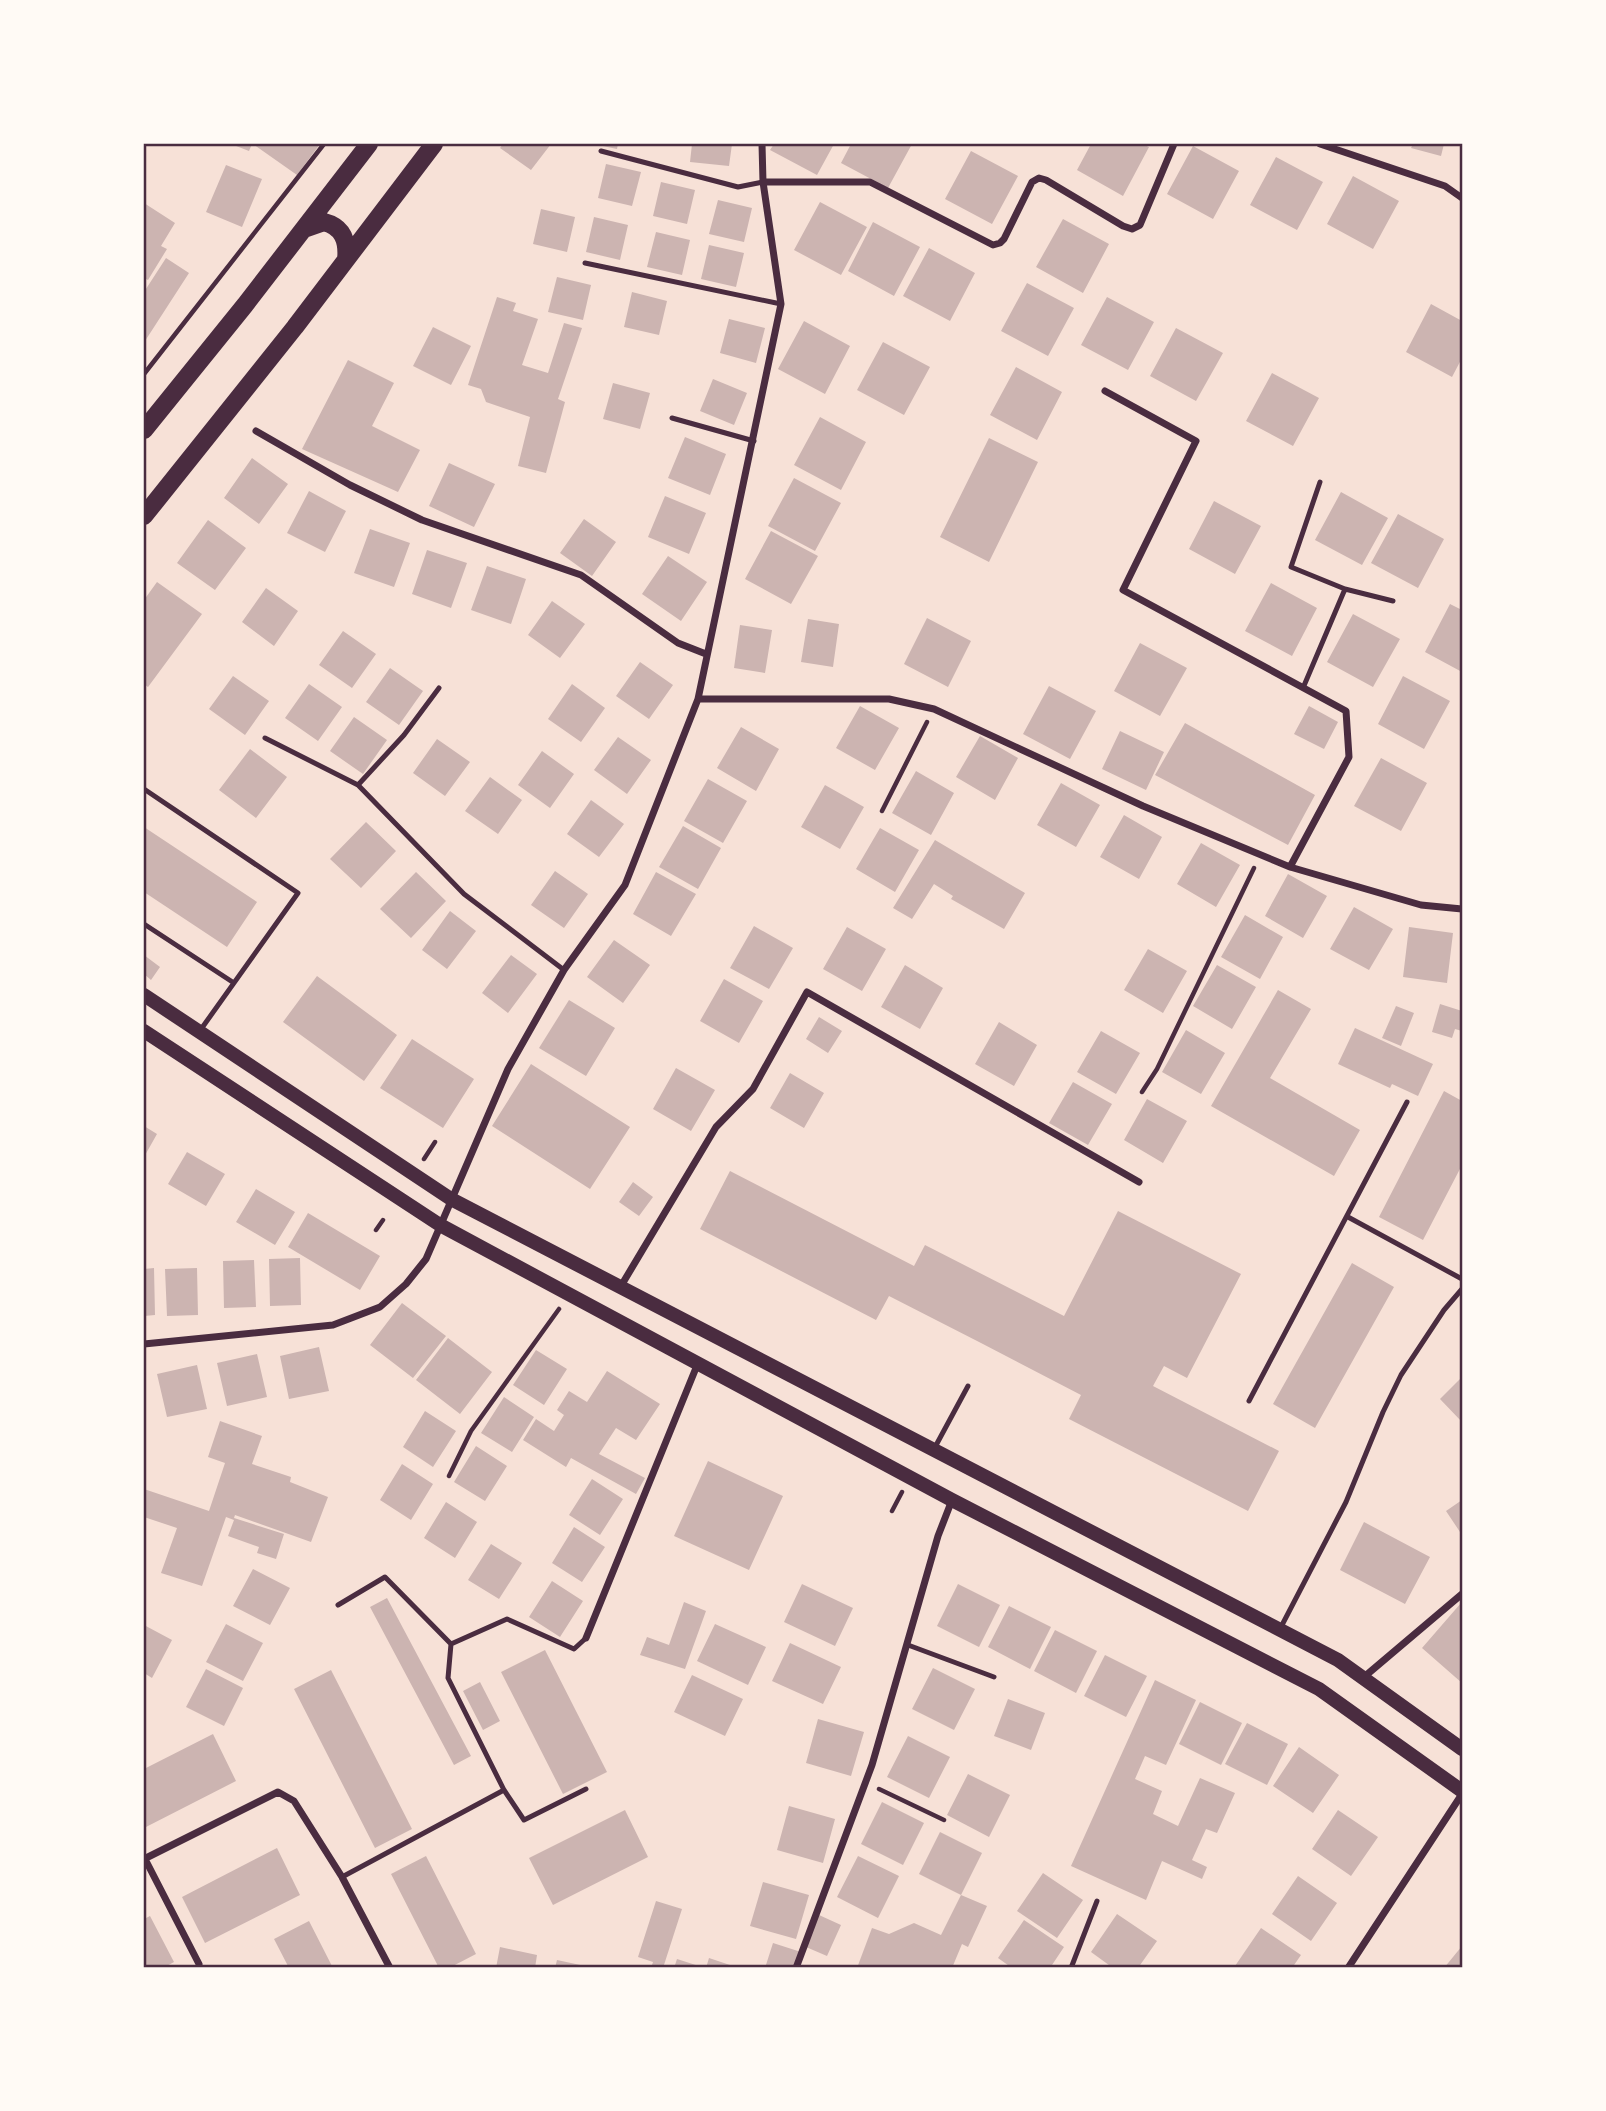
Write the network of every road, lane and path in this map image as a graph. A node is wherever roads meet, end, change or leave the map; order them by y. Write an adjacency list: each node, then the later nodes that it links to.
1 (324, 144): 14 (path)
2 (369, 144): 10 (main road)
3 (434, 144): 11 (main road)
4 (762, 144): 8 (street)
5 (1174, 144): 8 (street)
6 (1320, 144): 9 (street)
7 (601, 150): 8 (lane)
8 (763, 182): 13 (street)
9 (1462, 198)
10 (304, 229): 11 (main road); 17 (main road)
11 (346, 260): 21 (main road)
12 (585, 263): 13 (lane)
13 (781, 304): 19 (street)
14 (144, 374)
15 (1105, 391): 26 (street)
16 (672, 418): 19 (lane)
17 (144, 430)
18 (256, 430): 24 (street)
19 (754, 441): 24 (street)
20 (1320, 482): 22 (lane)
21 (144, 516)
22 (1345, 589): 23 (lane); 26 (lane)
23 (1393, 601)
24 (706, 654): 27 (street)
25 (439, 688): 30 (lane)
26 (1303, 688): 34 (street)
27 (698, 699): 28 (street); 37 (street)
28 (934, 709): 32 (path); 33 (street)
29 (265, 738): 30 (lane)
30 (358, 785): 37 (lane)
31 (144, 789): 38 (lane)
32 (881, 811)
33 (1261, 855): 34 (street); 42 (path)
34 (1290, 867): 35 (street)
35 (1462, 909)
36 (144, 924): 38 (lane)
37 (564, 970): 47 (street)
38 (234, 983): 41 (lane)
39 (144, 995): 41 (main road)
40 (144, 1031): 50 (main road)
41 (198, 1033): 47 (main road)
42 (1142, 1092)
43 (1407, 1102): 48 (lane)
44 (435, 1142): 45 (path)
45 (422, 1161)
46 (1139, 1182): 53 (street)
47 (451, 1199): 50 (street); 53 (main road)
48 (1348, 1217): 52 (lane); 59 (lane)
49 (383, 1220): 51 (path)
50 (440, 1225): 55 (main road); 56 (street)
51 (376, 1230)
52 (1462, 1279)
53 (621, 1286): 60 (main road)
54 (1462, 1289): 67 (lane)
55 (569, 1294): 57 (main road); 61 (path)
56 (144, 1344)
57 (698, 1363): 63 (main road); 68 (street)
58 (968, 1386): 60 (lane)
59 (1249, 1401)
60 (934, 1448): 67 (main road)
61 (449, 1476)
62 (904, 1489): 64 (path)
63 (952, 1500): 70 (street); 77 (main road)
64 (892, 1511)
65 (1462, 1594): 72 (street)
66 (338, 1605): 69 (lane)
67 (1279, 1630): 72 (main road)
68 (586, 1638): 69 (lane)
69 (451, 1644): 76 (lane)
70 (908, 1646): 71 (lane); 74 (street)
71 (993, 1677)
72 (1363, 1678): 73 (main road)
73 (1462, 1749)
74 (866, 1782): 78 (path); 84 (street)
75 (586, 1789): 76 (lane)
76 (504, 1790): 80 (lane)
77 (1462, 1793): 86 (street)
78 (944, 1820)
79 (144, 1858): 80 (street); 82 (street)
80 (342, 1877): 83 (street)
81 (1097, 1901): 85 (lane)
82 (200, 1964)
83 (390, 1968)
84 (796, 1968)
85 (1071, 1968)
86 (1348, 1968)

